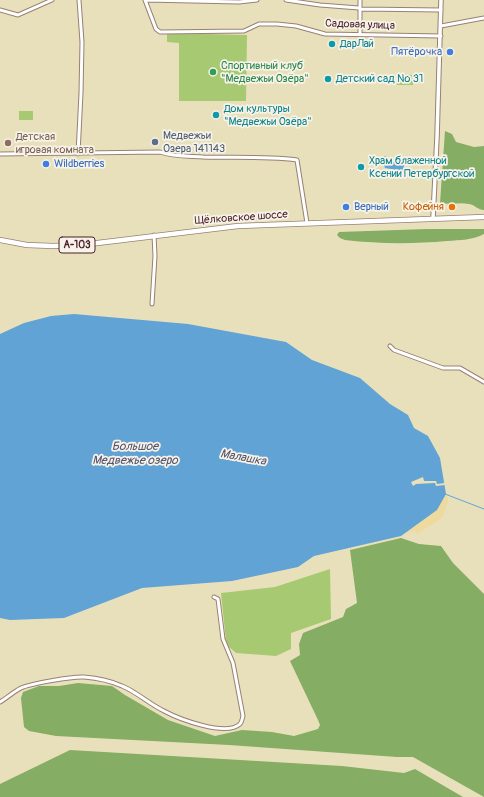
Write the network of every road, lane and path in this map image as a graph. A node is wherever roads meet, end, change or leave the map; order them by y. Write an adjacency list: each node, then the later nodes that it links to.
1 (52, 0): 9 (street)
2 (79, 0): 16 (street)
3 (145, 0): 4 (street); 13 (street, Садовая улица)
4 (257, 0)
5 (286, 0): 8 (street, Садовая улица)
6 (360, 0): 8 (street)
7 (441, 0): 10 (street)
8 (360, 9): 10 (street, Садовая улица); 13 (street)
9 (0, 10)
10 (441, 10): 12 (street)
11 (484, 18): 12 (street)
12 (441, 26): 14 (street)
13 (360, 34): 14 (street, Садовая улица)
14 (441, 36): 18 (street)
15 (0, 154): 16 (street)
16 (78, 154): 19 (street)
17 (484, 217): 18 (main road, Щёлковское шоссе / А-103)
18 (433, 218): 19 (main road, Щёлковское шоссе / А-103)
19 (308, 223): 20 (main road, Щёлковское шоссе / А-103)
20 (154, 235): 21 (main road, Щёлковское шоссе / А-103); 22 (street)
21 (0, 240)
22 (152, 304)
23 (390, 346): 24 (street)
24 (484, 382)
25 (214, 597): 26 (street)
26 (0, 702)

